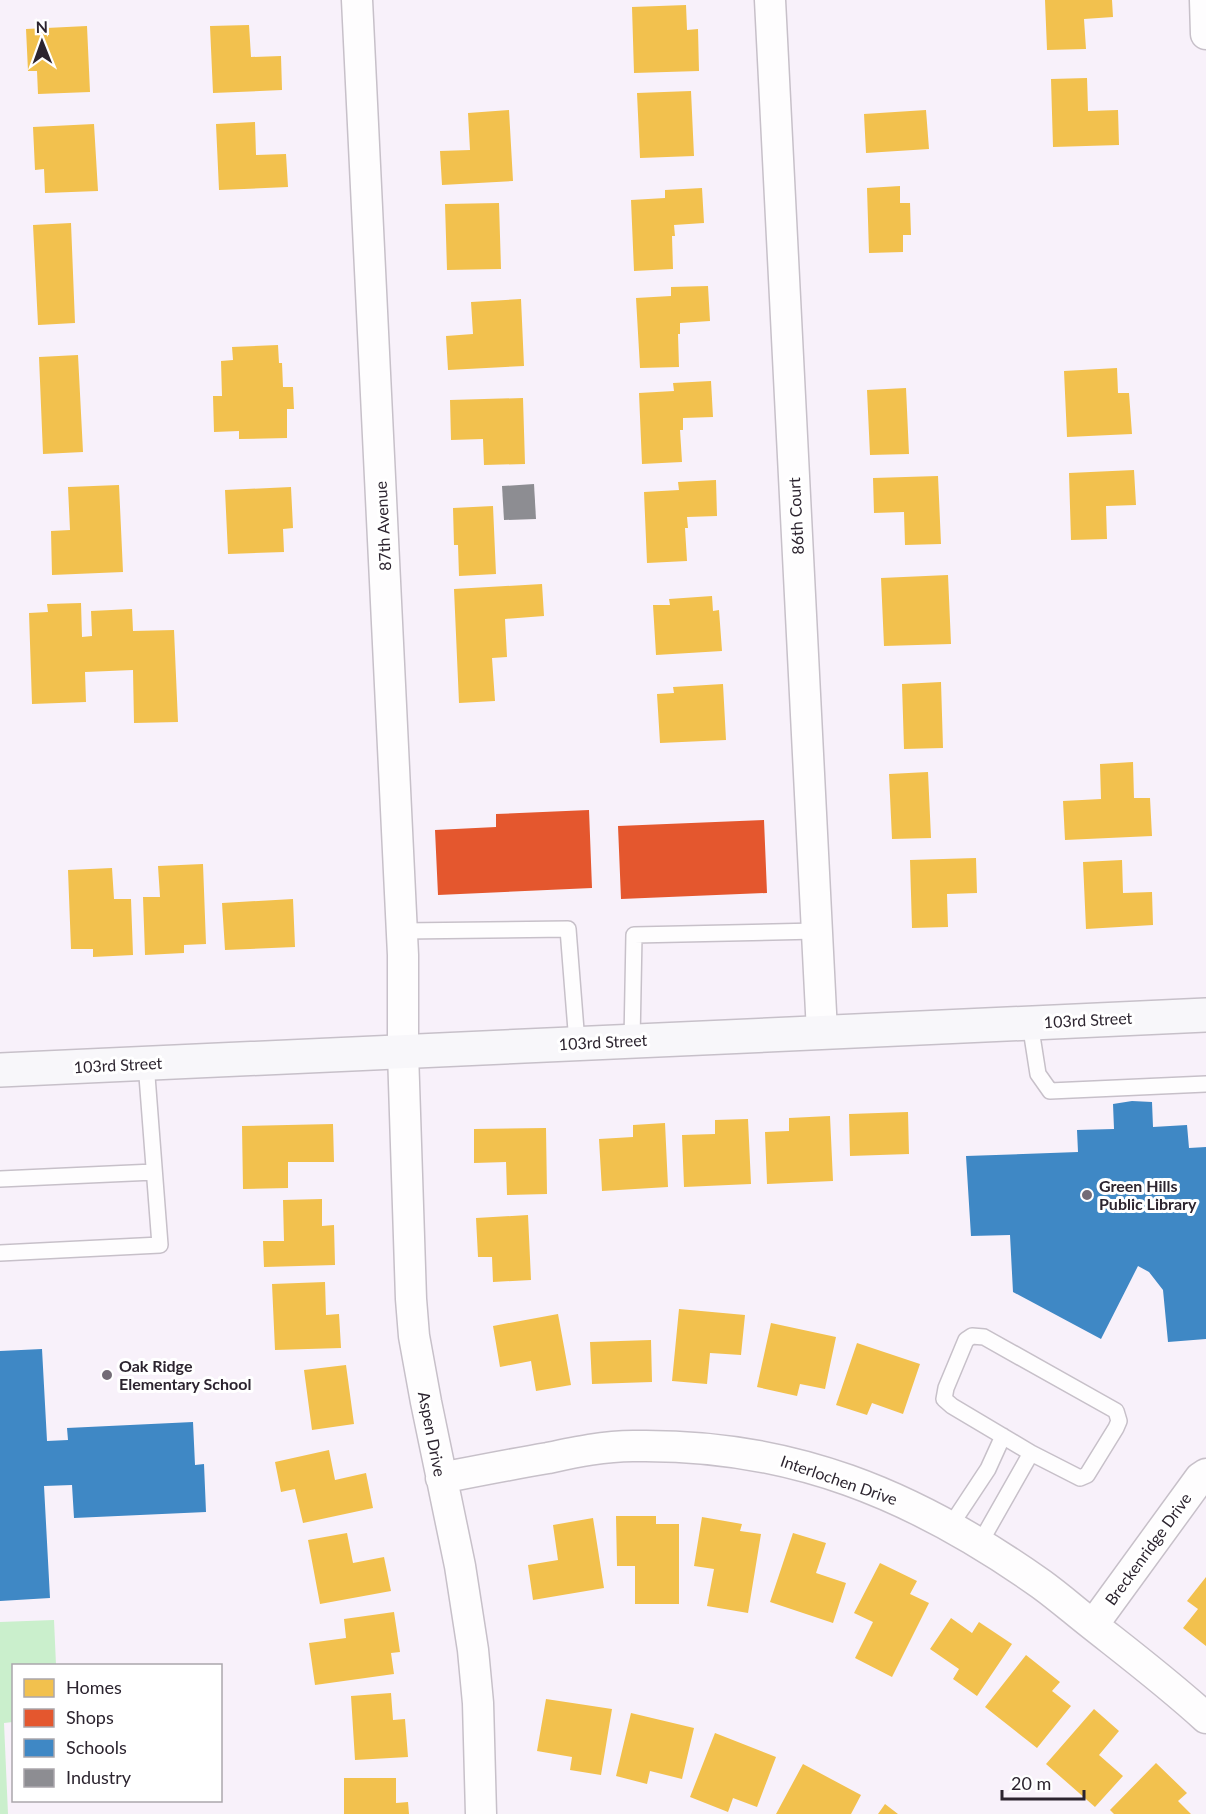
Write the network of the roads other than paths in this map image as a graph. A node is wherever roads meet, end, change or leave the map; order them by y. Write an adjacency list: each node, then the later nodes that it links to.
1 (357, 0): 5 (street, 87th Avenue)
2 (770, 0): 6 (street, 86th Court)
3 (1205, 0): 4 (street)
4 (1206, 34)
5 (402, 931): 11 (lane); 12 (street, 87th Avenue)
6 (817, 931): 9 (street, 86th Court); 10 (lane)
7 (1206, 1015): 8 (street, 103rd Street)
8 (1030, 1023): 9 (street, 103rd Street); 15 (lane)
9 (822, 1032): 10 (street, 103rd Street)
10 (632, 1041): 11 (street, 103rd Street)
11 (577, 1044): 12 (street, 103rd Street)
12 (403, 1052): 13 (street, 103rd Street); 22 (street, Aspen Drive)
13 (146, 1064): 14 (street, 103rd Street); 16 (lane)
14 (0, 1070)
15 (1206, 1084)
16 (154, 1172): 17 (lane); 18 (lane)
17 (0, 1179)
18 (0, 1253)
19 (1003, 1436): 20 (lane); 20 (lane); 23 (lane)
20 (1031, 1454): 24 (lane)
21 (1206, 1474): 25 (street, Breckenridge Drive)
22 (441, 1478): 23 (street, Interlochen Drive); 27 (street, Aspen Drive)
23 (951, 1526): 24 (street, Interlochen Drive)
24 (980, 1543): 25 (street, Interlochen Drive)
25 (1093, 1625): 26 (street, Interlochen Drive)
26 (1206, 1718)
27 (481, 1814)

